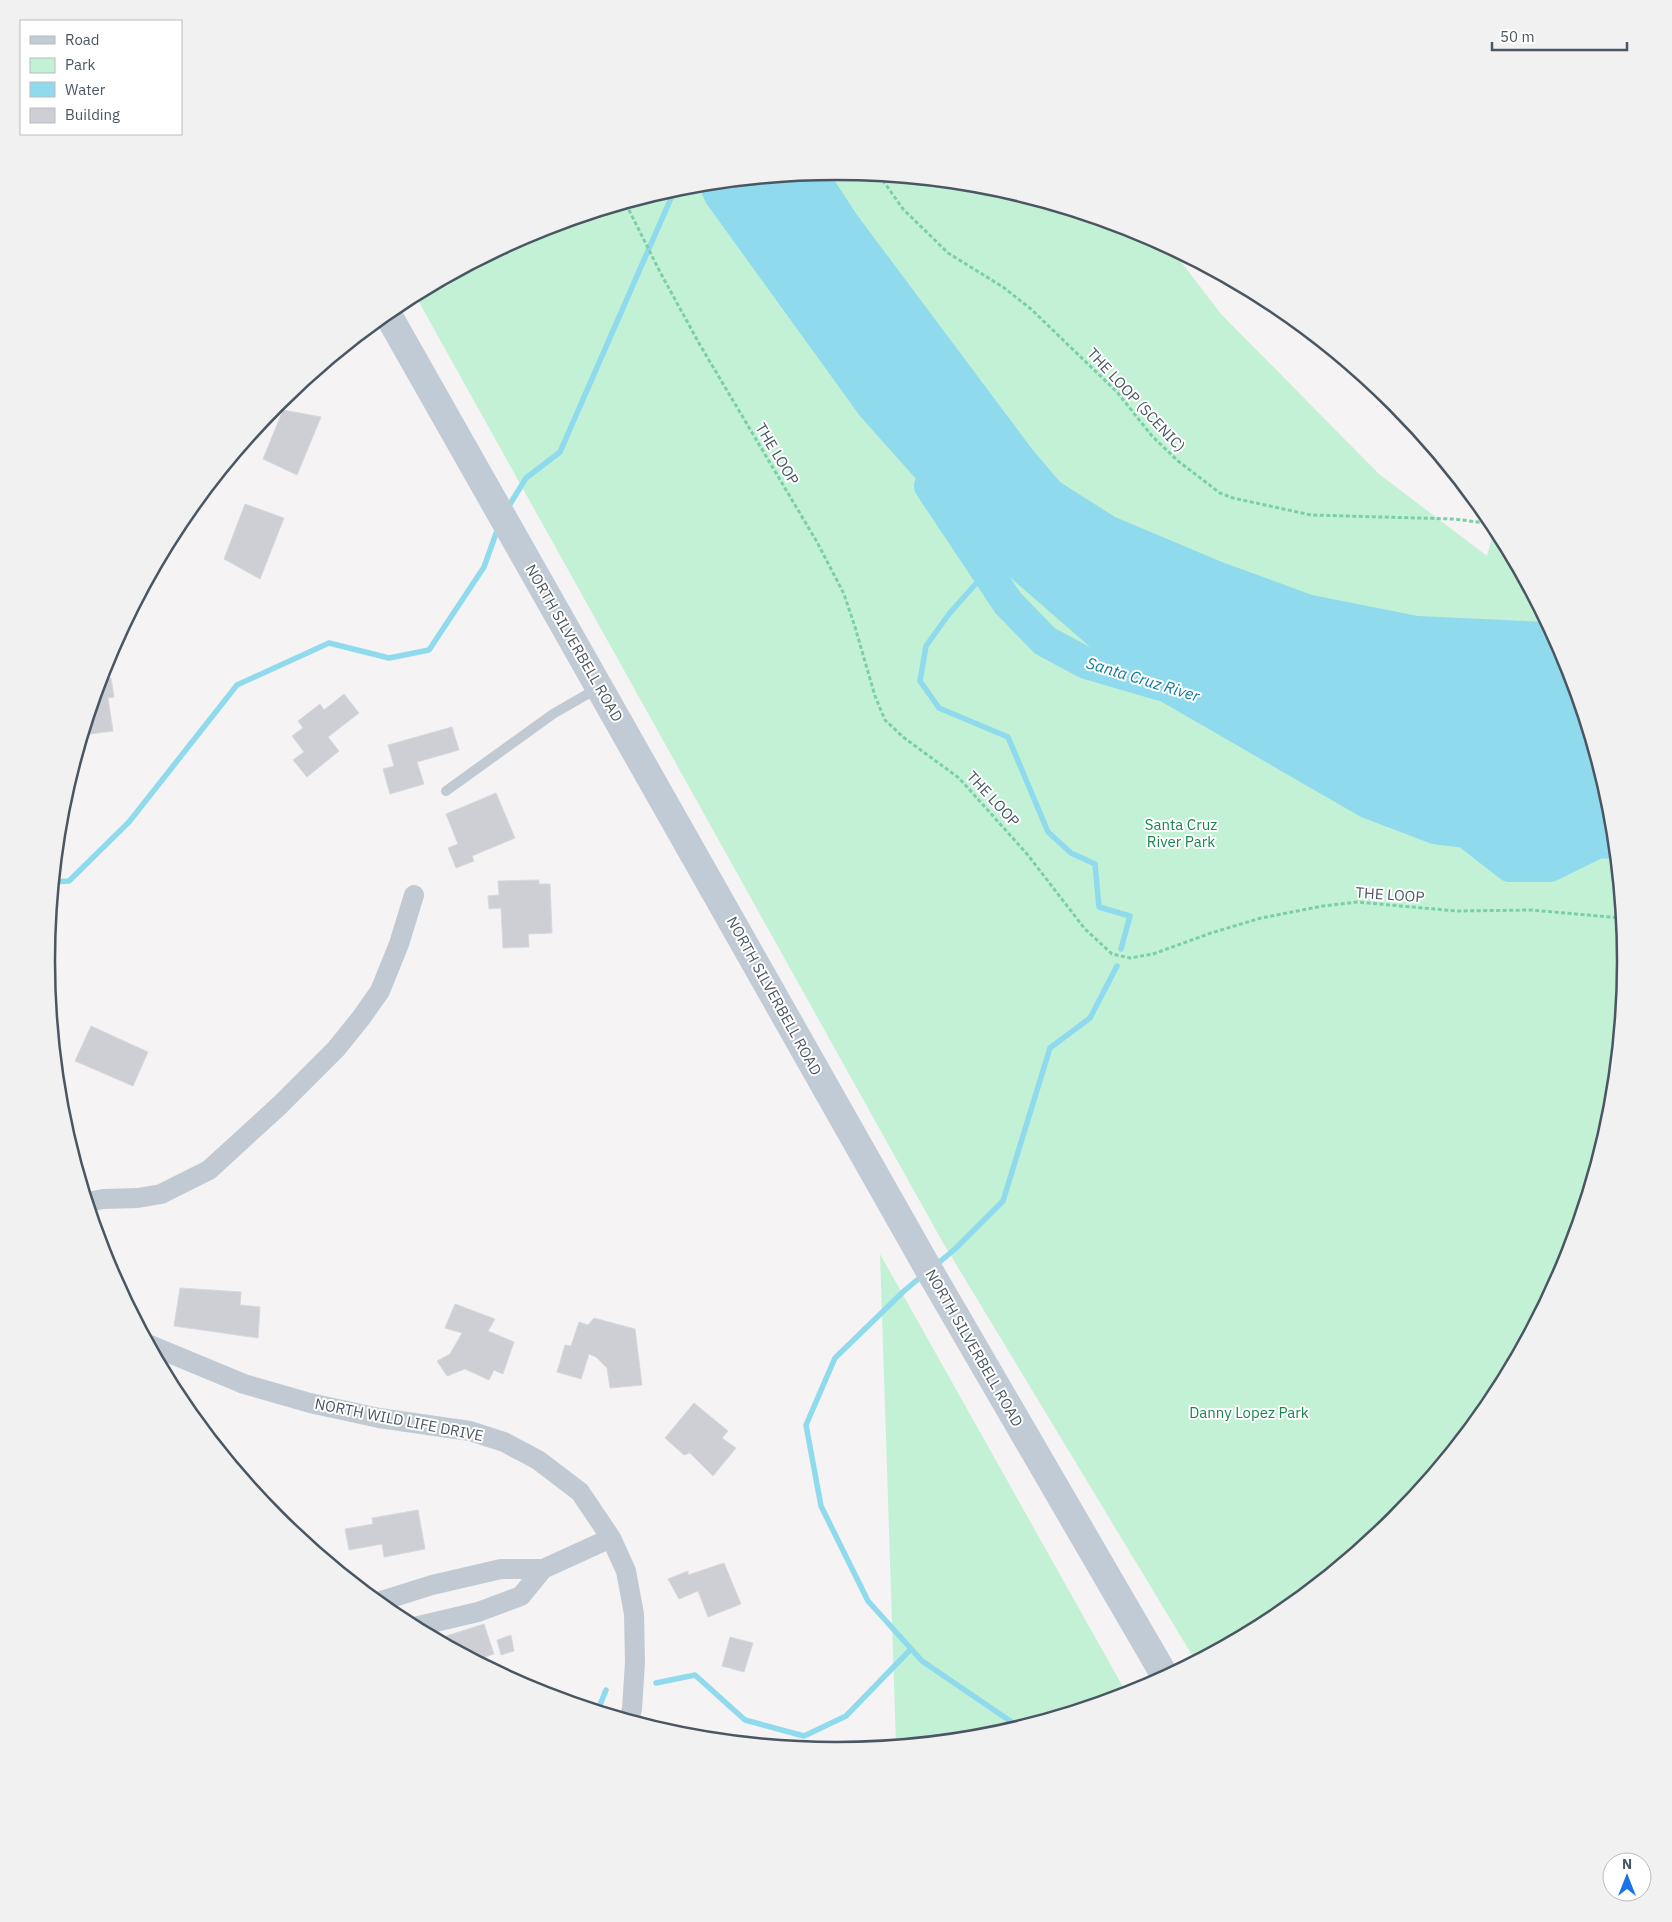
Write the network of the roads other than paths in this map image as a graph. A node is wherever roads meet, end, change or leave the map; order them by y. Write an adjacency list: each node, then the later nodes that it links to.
1 (391, 320): 2 (main road, NORTH SILVERBELL ROAD)
2 (599, 687): 3 (lane); 11 (main road, NORTH SILVERBELL ROAD)
3 (446, 791)
4 (414, 895): 5 (street)
5 (93, 1200)
6 (159, 1349): 7 (street, NORTH WILD LIFE DRIVE)
7 (611, 1538): 8 (street); 12 (street, NORTH WILD LIFE DRIVE)
8 (543, 1569): 9 (street); 10 (street)
9 (387, 1599)
10 (425, 1624)
11 (1162, 1670)
12 (631, 1714)

